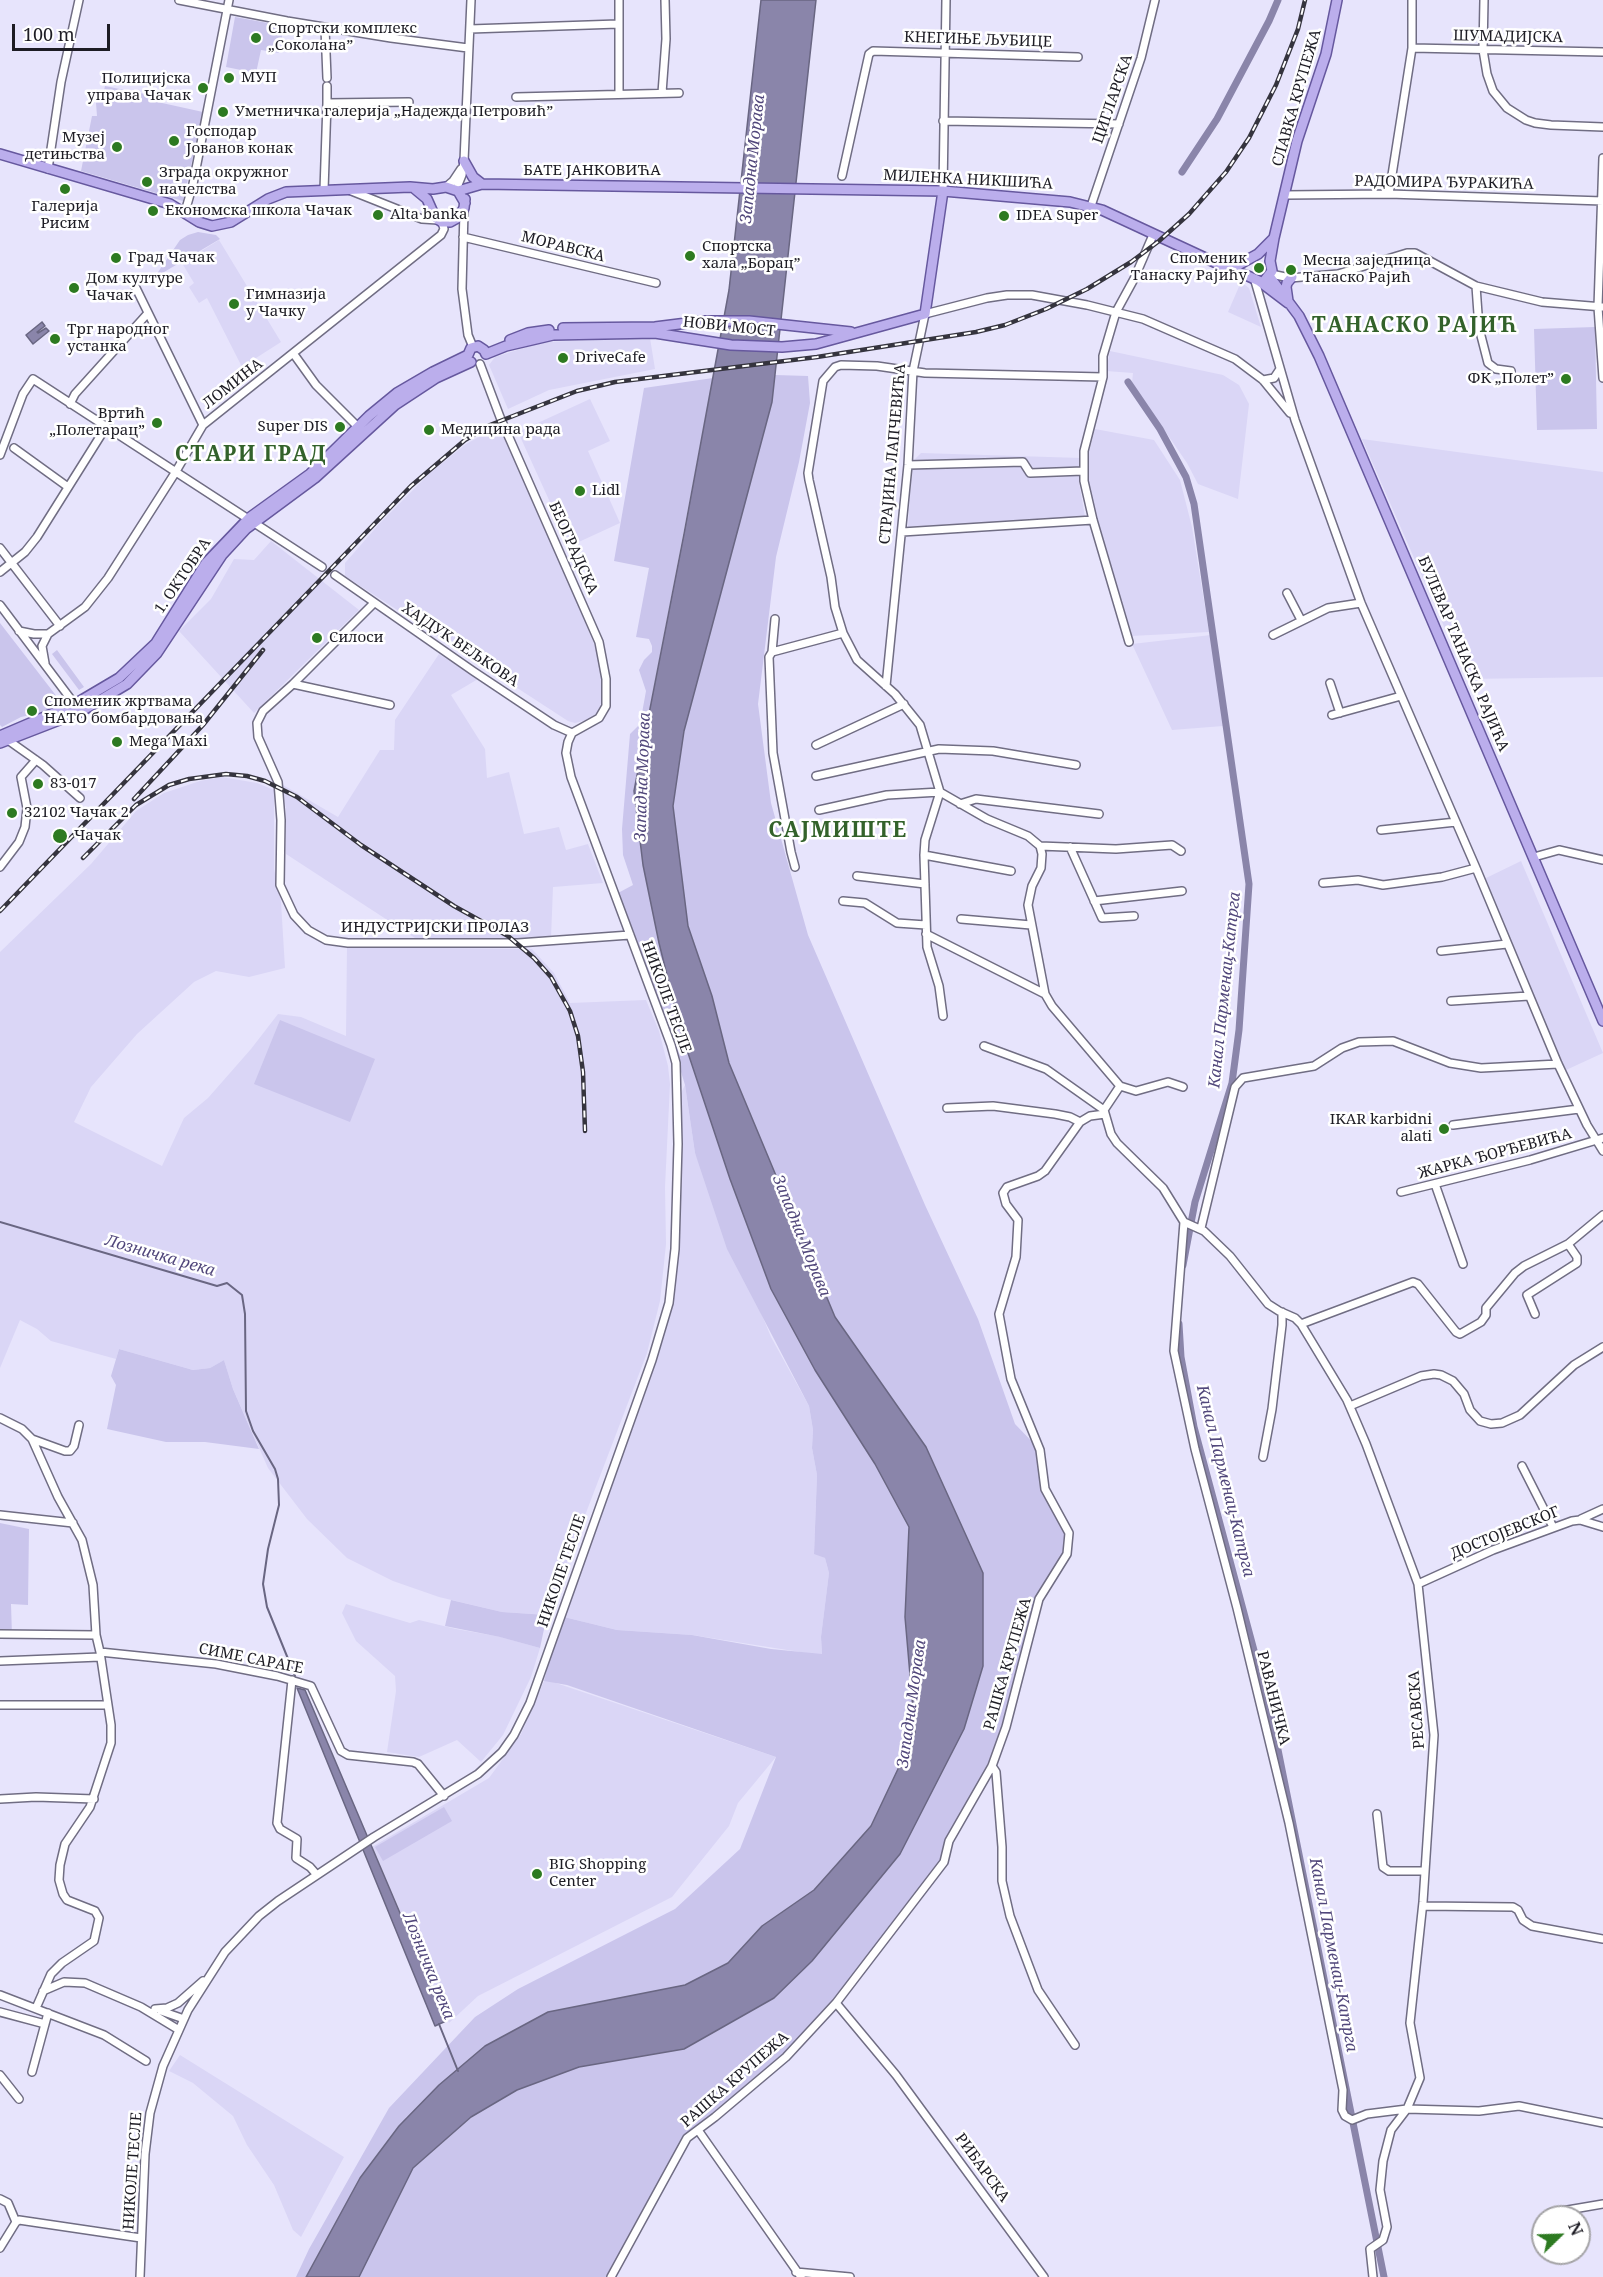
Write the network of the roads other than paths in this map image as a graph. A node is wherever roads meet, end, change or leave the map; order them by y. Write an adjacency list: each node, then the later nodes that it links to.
1 (79, 0): 34 (street)
2 (179, 0): 12 (street)
3 (230, 0): 12 (street)
4 (471, 0): 15 (street)
5 (619, 0): 13 (street)
6 (664, 0): 22 (street)
7 (946, 0): 20 (street)
8 (1155, 0): 29 (street, ЦИГЛАРСКА)
9 (1337, 0): 45 (main road, СЛАВКА КРУПЕЖА)
10 (1412, 0): 17 (street)
11 (1484, 0): 18 (street)
12 (228, 9): 14 (street); 50 (street)
13 (618, 24): 15 (street); 24 (street)
14 (325, 28): 16 (street); 27 (street)
15 (470, 29): 16 (street)
16 (468, 48): 33 (street)
17 (1412, 48): 18 (street, ШУМАДИЈСКА); 44 (street)
18 (1484, 50): 19 (street, ШУМАДИЈСКА); 30 (street)
19 (1603, 52)
20 (944, 54): 21 (street, КНЕГИЊЕ ЉУБИЦЕ); 28 (street); 35 (street, КНЕГИЊЕ ЉУБИЦЕ)
21 (1078, 57)
22 (662, 93): 23 (street); 24 (street)
23 (680, 93)
24 (619, 94): 25 (street)
25 (516, 97)
26 (410, 102): 27 (street)
27 (327, 104): 41 (street)
28 (943, 121): 29 (street); 43 (street)
29 (1119, 124): 49 (street, ЦИГЛАРСКА)
30 (1603, 127)
31 (0, 154): 34 (main road)
32 (1603, 158): 46 (street)
33 (464, 163): 36 (main road); 38 (street); 42 (street)
34 (48, 169): 50 (main road)
35 (842, 176)
36 (486, 184): 40 (main road, БАТЕ ЈАНКОВИЋА); 42 (main road, БАТЕ ЈАНКОВИЋА); 48 (main road)
37 (410, 187): 38 (main road); 39 (main road); 47 (main road)
38 (443, 188): 42 (main road); 47 (main road)
39 (346, 189): 41 (main road); 51 (street)
40 (838, 189): 43 (main road, МИЛЕНКА НИКШИЋА)
41 (324, 190): 50 (main road)
42 (457, 190): 48 (main road)
43 (943, 191): 49 (main road, МИЛЕНКА НИКШИЋА); 68 (main road, СТРАЈИНА ЛАПЧЕВИЋА)
44 (1389, 194): 45 (street, РАДОМИРА ЂУРАКИЋА); 46 (street, РАДОМИРА ЂУРАКИЋА)
45 (1285, 195): 54 (main road, СЛАВКА КРУПЕЖА)
46 (1602, 201): 65 (street)
47 (429, 206): 51 (main road)
48 (464, 206): 51 (main road); 53 (street, БЕОГРАДСКА)
49 (1091, 206): 52 (main road, МИЛЕНКА НИКШИЋА)
50 (185, 212)
51 (444, 221): 53 (street); 72 (street, ЛОМИНА)
52 (1153, 235): 57 (main road, МИЛЕНКА НИКШИЋА); 66 (street)
53 (463, 237): 61 (street, МОРАВСКА); 73 (street, БЕОГРАДСКА)
54 (1274, 238): 55 (main road); 56 (main road, СЛАВКА КРУПЕЖА)
55 (1254, 256): 56 (main road); 57 (main road); 60 (main road)
56 (1270, 261): 58 (main road)
57 (1227, 268): 60 (main road, МИЛЕНКА НИКШИЋА)
58 (1270, 275): 59 (street); 60 (main road); 64 (main road, БУЛЕВАР ТАНАСКА РАЈИЋА)
59 (1292, 277): 63 (street); 64 (main road)
60 (1254, 279): 64 (main road, МИЛЕНКА НИКШИЋА); 74 (street)
61 (656, 283)
62 (135, 286): 67 (street)
63 (1476, 286): 65 (street); 76 (street)
64 (1288, 303): 142 (main road, БУЛЕВАР ТАНАСКА РАЈИЋА)
65 (1601, 307): 78 (street)
66 (1116, 312): 68 (street); 77 (street); 79 (street)
67 (148, 313): 80 (street); 82 (street)
68 (925, 314): 70 (main road); 75 (street, СТРАЈИНА ЛАПЧЕВИЋА)
69 (655, 330): 70 (main road, НОВИ МОСТ); 70 (main road, НОВИ МОСТ); 71 (main road)
70 (835, 334)
71 (485, 352): 73 (main road); 73 (main road)
72 (293, 353): 82 (street, ЛОМИНА); 84 (street)
73 (473, 357): 84 (main road, 1. ОКТОБРА); 124 (street, БЕОГРАДСКА)
74 (1280, 369): 79 (street); 81 (street)
75 (913, 371): 77 (street); 87 (street, СТРАЈИНА ЛАПЧЕВИЋА); 109 (street)
76 (1510, 371)
77 (1103, 377): 88 (street)
78 (1603, 378)
79 (1263, 380): 81 (street)
80 (70, 404): 83 (street); 86 (street)
81 (1295, 420): 103 (street)
82 (203, 425): 89 (street, ЛОМИНА)
83 (106, 427): 89 (street); 90 (street)
84 (361, 430): 91 (main road, 1. ОКТОБРА); 92 (main road, 1. ОКТОБРА)
85 (14, 448): 90 (street)
86 (0, 455)
87 (908, 465): 88 (street); 95 (street, СТРАЈИНА ЛАПЧЕВИЋА)
88 (1083, 471): 93 (street)
89 (175, 473): 92 (street); 107 (street, ЛОМИНА)
90 (68, 487): 97 (street)
91 (266, 514): 92 (main road, 1. ОКТОБРА); 94 (street)
92 (251, 520): 94 (street); 121 (main road, 1. ОКТОБРА)
93 (1093, 520): 95 (street); 112 (street)
94 (266, 530): 98 (street)
95 (902, 532): 117 (street, СТРАЈИНА ЛАПЧЕВИЋА)
96 (0, 548): 97 (street)
97 (11, 563): 99 (street); 107 (street)
98 (322, 567)
99 (0, 572)
100 (335, 575): 102 (street, ХАЈДУК ВЕЉКОВА)
101 (1287, 593): 106 (street)
102 (374, 603): 116 (street, ИНДУСТРИЈСКИ ПРОЛАЗ); 124 (street, ХАЈДУК ВЕЉКОВА)
103 (1360, 603): 106 (street); 118 (street)
104 (0, 605): 108 (street)
105 (775, 619): 113 (street)
106 (1301, 620): 111 (street)
107 (60, 626): 110 (street, ЛОМИНА)
108 (19, 631): 110 (street); 114 (street)
109 (843, 633): 113 (street); 117 (street)
110 (48, 634): 114 (street)
111 (1273, 635)
112 (1129, 642)
113 (772, 652): 145 (street)
114 (48, 668): 121 (street)
115 (1330, 683): 122 (street)
116 (293, 684): 120 (street); 159 (street, ИНДУСТРИЈСКИ ПРОЛАЗ)
117 (886, 686): 119 (street)
118 (1401, 696): 122 (street); 136 (street)
119 (904, 704): 126 (street); 127 (street)
120 (390, 705)
121 (78, 708): 125 (main road, 1. ОКТОБРА)
122 (1340, 713): 123 (street)
123 (1332, 716)
124 (572, 733): 159 (street, НИКОЛЕ ТЕСЛЕ)
125 (3, 740): 128 (street)
126 (816, 745)
127 (928, 750): 129 (street); 130 (street); 131 (street)
128 (36, 760): 132 (street); 144 (street)
129 (1076, 765)
130 (816, 776)
131 (940, 792): 133 (street); 134 (street); 141 (street)
132 (80, 798)
133 (960, 804): 135 (street); 138 (street)
134 (819, 810)
135 (1099, 814)
136 (1455, 822): 137 (street); 146 (street)
137 (1381, 830)
138 (1040, 846): 139 (street); 157 (street)
139 (1070, 847): 140 (street); 153 (street)
140 (1180, 851)
141 (924, 855): 147 (street); 150 (street)
142 (1534, 857): 143 (street); 166 (main road, БУЛЕВАР ТАНАСКА РАЈИЋА)
143 (1603, 860)
144 (0, 867)
145 (795, 867)
146 (1476, 868): 149 (street); 160 (street)
147 (1011, 871)
148 (857, 876): 150 (street)
149 (1323, 883)
150 (925, 884): 156 (street)
151 (1182, 891): 153 (street)
152 (843, 901): 156 (street)
153 (1094, 901): 154 (street)
154 (1134, 916)
155 (961, 920): 157 (street)
156 (926, 925): 158 (street)
157 (1031, 925): 162 (street)
158 (926, 934): 162 (street); 165 (street)
159 (630, 935): 209 (street, НИКОЛЕ ТЕСЛЕ)
160 (1507, 944): 161 (street); 163 (street)
161 (1441, 951)
162 (1045, 994): 169 (street)
163 (1528, 996): 164 (street); 168 (street)
164 (1451, 1001)
165 (943, 1016)
166 (1603, 1021)
167 (984, 1046): 173 (street)
168 (1558, 1064): 172 (street); 181 (street, РАВАНИЧКА)
169 (1120, 1086): 170 (street); 173 (street)
170 (1183, 1087)
171 (947, 1108): 174 (street)
172 (1579, 1109): 175 (street); 176 (street)
173 (1105, 1112): 174 (street); 181 (street, РЕСАВСКА)
174 (1080, 1122): 208 (street, РАШКА КРУПЕЖА)
175 (1453, 1125)
176 (1600, 1139): 177 (street); 178 (street, ЖАРКА ЂОРЂЕВИЋА)
177 (1603, 1151)
178 (1435, 1184): 179 (street, ЖАРКА ЂОРЂЕВИЋА); 183 (street)
179 (1401, 1192)
180 (1603, 1215): 182 (street)
181 (1192, 1225): 184 (street, РЕСАВСКА); 236 (street, РАВАНИЧКА)
182 (1568, 1244): 185 (street); 186 (street)
183 (1463, 1264)
184 (1282, 1312): 186 (street, РЕСАВСКА); 192 (street)
185 (1535, 1314)
186 (1301, 1324): 188 (street, РЕСАВСКА)
187 (1603, 1347): 188 (street)
188 (1350, 1406): 200 (street, РЕСАВСКА)
189 (0, 1418): 191 (street)
190 (79, 1425): 191 (street)
191 (32, 1438): 197 (street)
192 (1263, 1457)
193 (1522, 1466): 198 (street)
194 (1603, 1509): 196 (street)
195 (0, 1515): 197 (street)
196 (1580, 1520): 198 (street, ДОСТОЈЕВСКОГ); 199 (street, ДОСТОЈЕВСКОГ)
197 (73, 1523): 202 (street)
198 (1553, 1527): 200 (street, ДОСТОЈЕВСКОГ)
199 (1603, 1527)
200 (1418, 1584): 213 (street, РЕСАВСКА)
201 (0, 1634): 202 (street)
202 (96, 1635): 203 (street)
203 (100, 1654): 204 (street, СИМЕ САРАГЕ); 205 (street, СИМЕ САРАГЕ); 207 (street)
204 (0, 1660)
205 (292, 1680): 209 (street, СИМЕ САРАГЕ); 214 (street)
206 (0, 1705): 207 (street)
207 (108, 1706): 211 (street)
208 (992, 1766): 222 (street, РАШКА КРУПЕЖА); 231 (street)
209 (444, 1796): 214 (street, НИКОЛЕ ТЕСЛЕ)
210 (0, 1799): 211 (street)
211 (93, 1799): 217 (street)
212 (1377, 1814): 213 (street)
213 (1425, 1871): 215 (street, РЕСАВСКА)
214 (317, 1875): 218 (street, НИКОЛЕ ТЕСЛЕ)
215 (1423, 1906): 216 (street); 236 (street, РЕСАВСКА)
216 (1603, 1939)
217 (56, 1968): 219 (street); 220 (street)
218 (208, 1978): 225 (street); 228 (street, НИКОЛЕ ТЕСЛЕ)
219 (63, 1982): 220 (street); 223 (street)
220 (44, 1991): 224 (street)
221 (0, 1995): 224 (street)
222 (836, 2003): 238 (street, РАШКА КРУПЕЖА); 247 (street, РИБАРСКА)
223 (141, 2007): 225 (street); 230 (street)
224 (36, 2008): 227 (street)
225 (156, 2009): 228 (street)
226 (0, 2012): 229 (street)
227 (48, 2013): 229 (street); 232 (street)
228 (184, 2019): 230 (street, НИКОЛЕ ТЕСЛЕ)
229 (45, 2024): 233 (street)
230 (179, 2030): 241 (street, НИКОЛЕ ТЕСЛЕ)
231 (1075, 2045)
232 (146, 2061)
233 (32, 2072)
234 (0, 2075): 235 (street)
235 (19, 2099)
236 (1407, 2109): 237 (street, РАВАНИЧКА); 248 (street, РЕСАВСКА)
237 (1603, 2123)
238 (698, 2130): 243 (street); 245 (street, РАШКА КРУПЕЖА)
239 (0, 2199): 240 (street)
240 (16, 2222): 241 (street); 242 (street)
241 (141, 2238): 244 (street, НИКОЛЕ ТЕСЛЕ)
242 (0, 2248)
243 (799, 2275): 246 (street)
244 (140, 2277)
245 (611, 2277)
246 (850, 2277)
247 (1044, 2277)
248 (1373, 2277)

